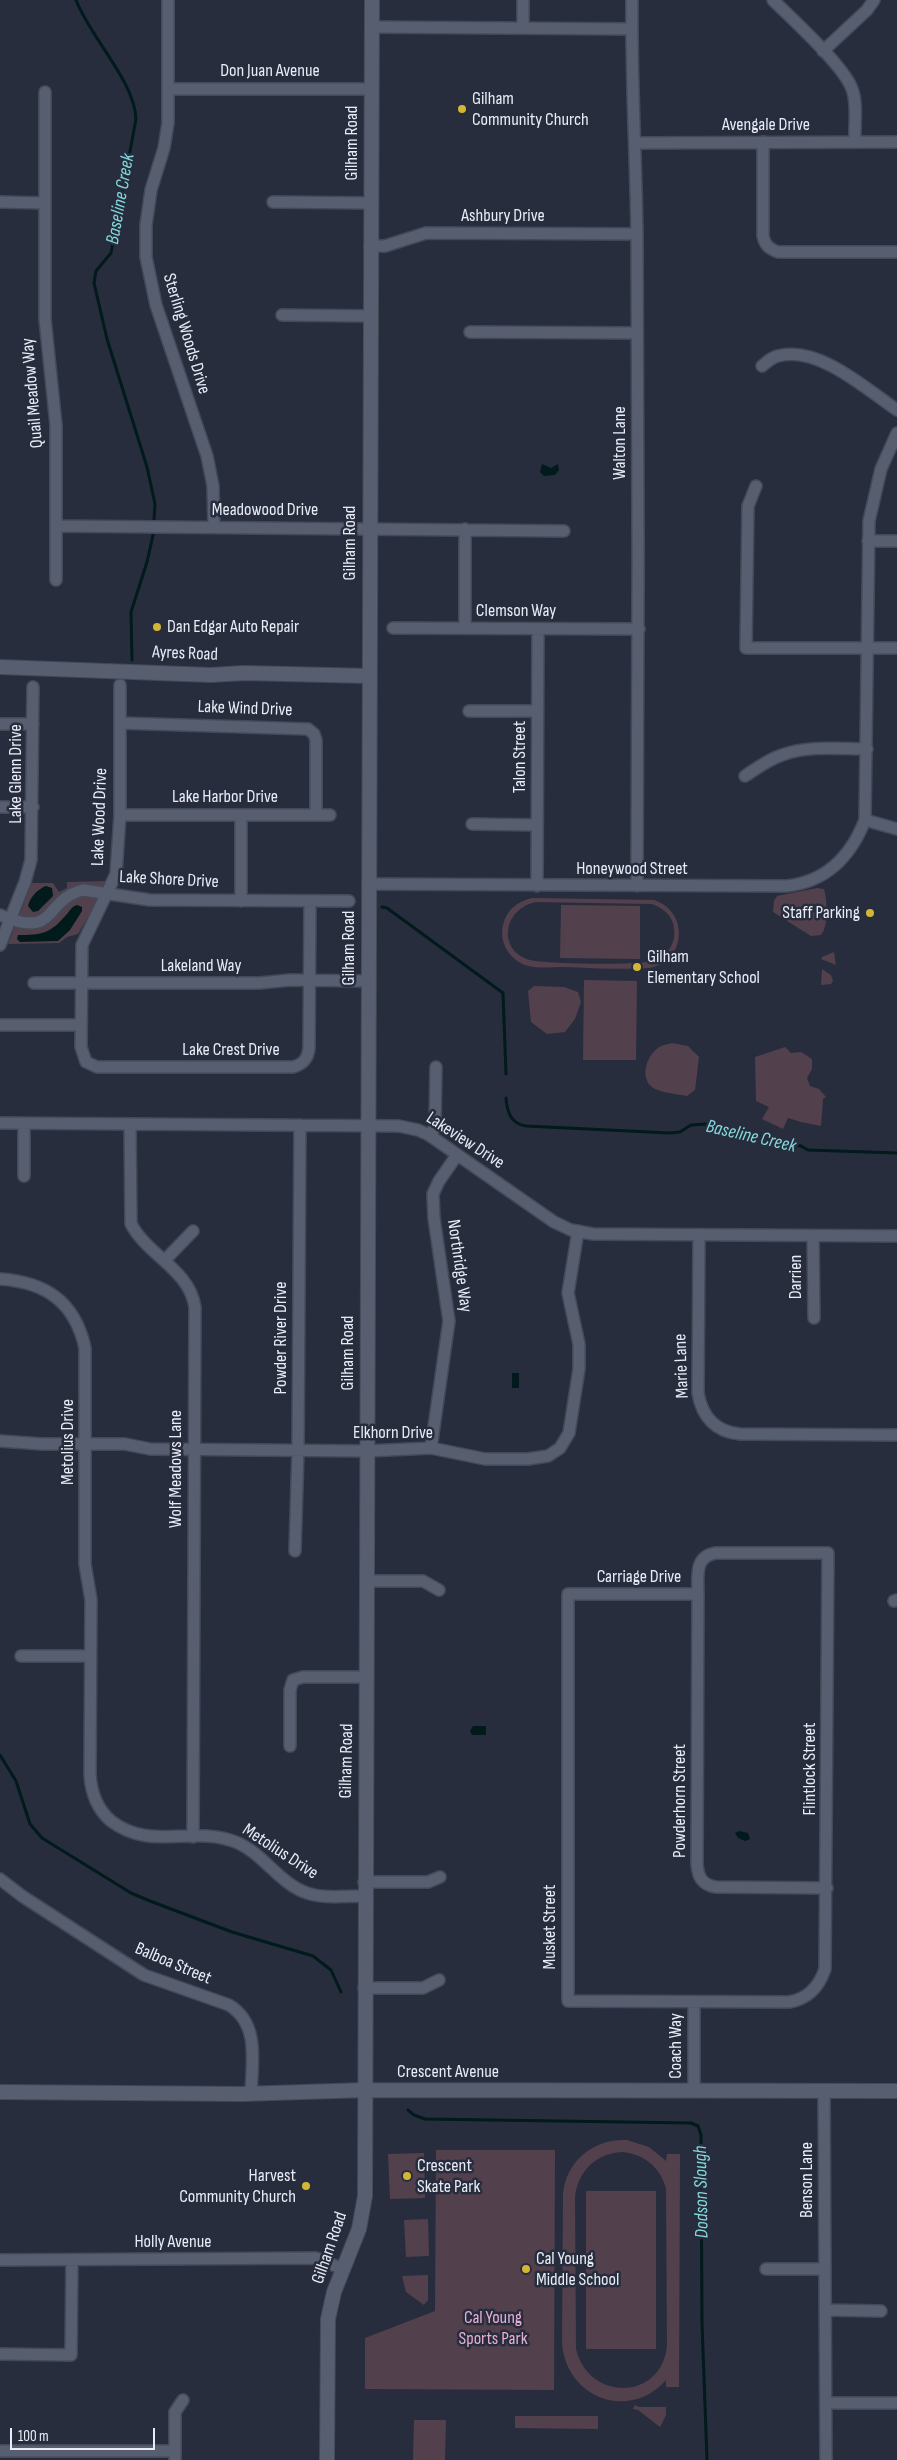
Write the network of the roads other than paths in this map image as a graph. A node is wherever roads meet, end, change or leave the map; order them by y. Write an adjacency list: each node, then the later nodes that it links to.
1 (168, 0): 11 (street, Sterling Woods Drive)
2 (372, 0): 7 (street, Gilham Road)
3 (523, 0): 8 (street)
4 (632, 0): 9 (street, Walton Lane)
5 (773, 0): 10 (street)
6 (874, 0): 10 (street)
7 (371, 27): 8 (street); 12 (street, Gilham Road)
8 (523, 27): 9 (street)
9 (632, 29): 17 (street, Walton Lane)
10 (823, 51): 15 (street)
11 (168, 89): 12 (street, Don Juan Avenue); 34 (street, Sterling Woods Drive)
12 (371, 89): 21 (street, Gilham Road)
13 (46, 92): 20 (street, Quail Meadow Way)
14 (763, 142): 15 (street, Avengale Drive); 17 (street, Avengale Drive); 24 (street)
15 (854, 142): 16 (street, Avengale Drive)
16 (897, 142)
17 (636, 143): 22 (street, Walton Lane)
18 (0, 202): 20 (street)
19 (273, 202): 21 (street)
20 (44, 203): 33 (street, Quail Meadow Way)
21 (371, 203): 23 (street, Gilham Road)
22 (637, 234): 23 (street, Ashbury Drive); 28 (street, Walton Lane)
23 (370, 246): 26 (street, Gilham Road)
24 (897, 252)
25 (282, 314): 26 (street)
26 (370, 316): 35 (street, Gilham Road)
27 (470, 332): 28 (street)
28 (637, 333): 44 (street, Walton Lane)
29 (762, 366): 30 (street)
30 (897, 410)
31 (897, 434): 38 (street, Honeywood Street)
32 (756, 486): 45 (street)
33 (56, 526): 34 (street, Meadowood Drive); 40 (street, Quail Meadow Way)
34 (214, 527): 35 (street, Meadowood Drive)
35 (369, 528): 36 (street, Meadowood Drive); 48 (street, Gilham Road)
36 (465, 529): 37 (street, Meadowood Drive); 42 (street)
37 (564, 530)
38 (868, 541): 39 (street); 45 (street, Honeywood Street)
39 (897, 541)
40 (56, 580)
41 (393, 628): 42 (street, Clemson Way)
42 (465, 628): 43 (street, Clemson Way)
43 (538, 629): 44 (street, Clemson Way); 52 (street, Talon Street)
44 (639, 629): 70 (street, Walton Lane)
45 (868, 648): 46 (street); 56 (street, Honeywood Street)
46 (897, 648)
47 (0, 667): 48 (street, Ayres Road)
48 (368, 676): 68 (street, Gilham Road)
49 (120, 685): 53 (street, Lake Wood Drive)
50 (33, 687): 55 (street, Lake Glenn Drive)
51 (469, 711): 52 (street)
52 (538, 711): 66 (street, Talon Street)
53 (120, 723): 60 (street, Lake Wood Drive); 62 (street, Lake Wind Drive)
54 (0, 724): 55 (street)
55 (33, 724): 59 (street, Lake Glenn Drive)
56 (867, 749): 57 (street); 64 (street, Honeywood Street)
57 (745, 776)
58 (0, 807): 59 (street)
59 (33, 807): 75 (street, Lake Glenn Drive)
60 (120, 815): 61 (street, Lake Harbor Drive); 71 (street, Lake Wood Drive)
61 (241, 815): 62 (street, Lake Harbor Drive); 72 (street)
62 (316, 815): 63 (street, Lake Harbor Drive)
63 (330, 815)
64 (865, 820): 67 (street); 70 (street, Honeywood Street)
65 (472, 824): 66 (street)
66 (538, 825): 69 (street, Talon Street)
67 (897, 829)
68 (368, 884): 69 (street, Honeywood Street); 78 (street, Gilham Road)
69 (538, 886): 70 (street, Honeywood Street)
70 (637, 886)
71 (109, 894): 72 (street, Lake Shore Drive); 75 (street, Lake Shore Drive); 80 (street, Lake Wood Drive)
72 (241, 901): 73 (street, Lake Shore Drive)
73 (310, 901): 74 (street, Lake Shore Drive); 77 (street, Lake Crest Drive)
74 (349, 901)
75 (5, 917): 76 (street, Lake Glenn Drive)
76 (0, 945)
77 (310, 980): 78 (street, Lakeland Way); 80 (street, Lakeland Way); 83 (street, Lake Crest Drive)
78 (367, 981): 89 (street, Gilham Road)
79 (34, 983): 80 (street, Lakeland Way)
80 (81, 983): 82 (street, Lake Wood Drive)
81 (0, 1025): 82 (street)
82 (80, 1026): 83 (street, Lake Wood Drive)
83 (86, 1062)
84 (436, 1067): 90 (street)
85 (0, 1123): 86 (street, Lakeview Drive)
86 (24, 1124): 87 (street, Lakeview Drive); 92 (street)
87 (130, 1124): 88 (street, Lakeview Drive); 98 (street, Wolf Meadows Lane)
88 (300, 1125): 89 (street, Lakeview Drive); 106 (street, Powder River Drive)
89 (366, 1125): 90 (street, Lakeview Drive); 107 (street, Gilham Road)
90 (431, 1136): 91 (street, Lakeview Drive)
91 (457, 1155): 94 (street, Lakeview Drive); 104 (street, Northridge Way)
92 (24, 1176)
93 (193, 1231): 98 (street)
94 (578, 1232): 95 (street, Lakeview Drive); 104 (street, Elkhorn Drive)
95 (699, 1236): 96 (street, Lakeview Drive); 101 (street, Marie Lane)
96 (813, 1236): 97 (street, Lakeview Drive); 100 (street, Darrien)
97 (897, 1236)
98 (165, 1260): 105 (street, Wolf Meadows Lane)
99 (0, 1279): 103 (street, Metolius Drive)
100 (814, 1318)
101 (897, 1435)
102 (0, 1441): 103 (street, Elkhorn Drive)
103 (86, 1444): 105 (street, Elkhorn Drive); 115 (street, Metolius Drive)
104 (431, 1448): 107 (street, Elkhorn Drive)
105 (194, 1450): 106 (street, Elkhorn Drive); 118 (street, Wolf Meadows Lane)
106 (298, 1450): 107 (street, Elkhorn Drive); 108 (street, Powder River Drive)
107 (367, 1451): 110 (street, Gilham Road)
108 (295, 1551)
109 (828, 1554): 113 (street, Carriage Drive); 122 (street, Flintlock Street)
110 (367, 1581): 111 (street); 116 (street, Gilham Road)
111 (439, 1590)
112 (568, 1594): 113 (street, Carriage Drive); 127 (street, Musket Street)
113 (698, 1594): 122 (street, Powderhorn Street)
114 (21, 1656): 115 (street)
115 (90, 1656): 118 (street, Metolius Drive)
116 (367, 1677): 117 (street); 121 (street, Gilham Road)
117 (290, 1746)
118 (193, 1837): 123 (street, Metolius Drive)
119 (440, 1877): 121 (street)
120 (0, 1879): 133 (street, Balboa Street)
121 (364, 1882): 123 (street, Gilham Road)
122 (827, 1888): 125 (street, Flintlock Street)
123 (364, 1896): 126 (street, Gilham Road)
124 (439, 1980): 126 (street)
125 (819, 1983): 127 (street, Musket Street)
126 (364, 1988): 128 (street, Gilham Road)
127 (694, 2002): 129 (street, Coach Way)
128 (365, 2090): 129 (street, Crescent Avenue); 133 (street, Crescent Avenue); 136 (street, Gilham Road)
129 (694, 2091): 130 (street, Crescent Avenue)
130 (824, 2091): 131 (street, Crescent Avenue); 138 (street, Benson Lane)
131 (897, 2091)
132 (0, 2092): 133 (street, Crescent Avenue)
133 (251, 2094)
134 (0, 2260): 135 (street, Holly Avenue)
135 (72, 2260): 136 (street, Holly Avenue); 141 (street)
136 (343, 2269): 147 (street, Gilham Road)
137 (766, 2269): 138 (street)
138 (825, 2269): 139 (street, Benson Lane)
139 (825, 2310): 140 (street); 143 (street, Benson Lane)
140 (881, 2311)
141 (0, 2354)
142 (183, 2400): 146 (street)
143 (826, 2403): 144 (street); 148 (street, Benson Lane)
144 (897, 2403)
145 (0, 2451): 146 (street)
146 (175, 2456)
147 (327, 2460)
148 (826, 2460)

